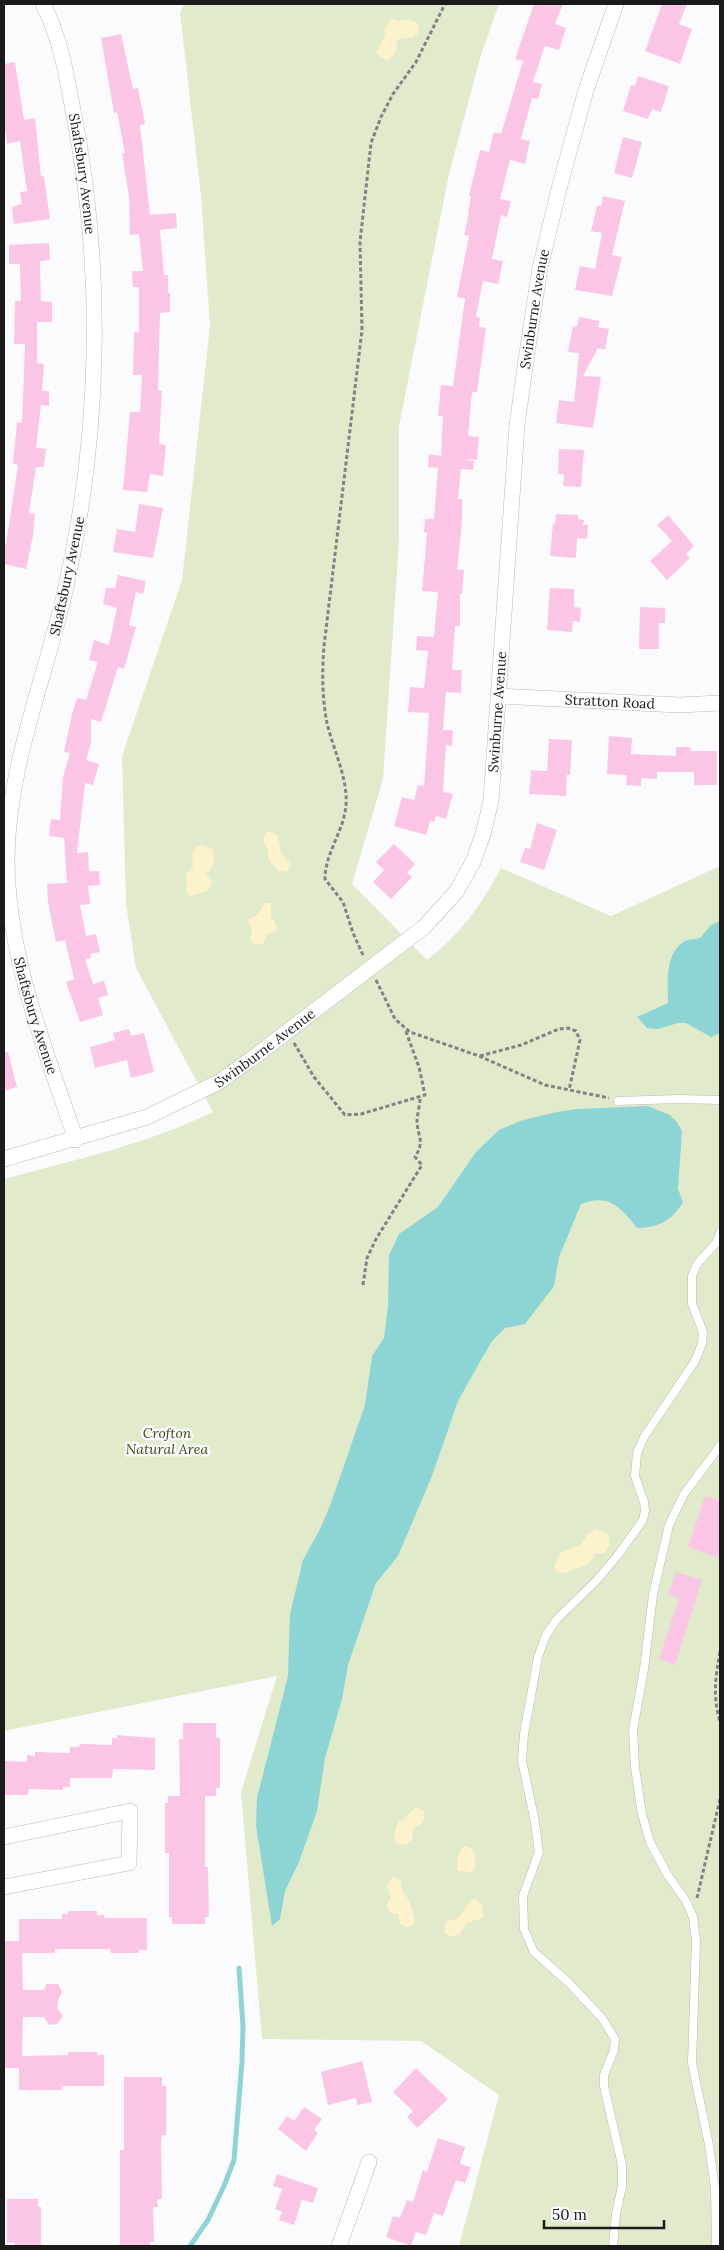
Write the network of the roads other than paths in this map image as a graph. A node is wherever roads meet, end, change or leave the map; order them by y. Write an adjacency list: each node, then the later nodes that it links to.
1 (43, 4): 7 (street, Shaftsbury Avenue)
2 (616, 4): 3 (street, Swinburne Avenue)
3 (499, 696): 4 (street, Stratton Road); 7 (street, Swinburne Avenue)
4 (720, 703)
5 (720, 1100): 6 (lane)
6 (618, 1101)
7 (76, 1140): 8 (street, Swinburne Avenue)
8 (4, 1159)
9 (720, 1233): 15 (lane)
10 (720, 1446): 16 (lane)
11 (4, 1837): 12 (street)
12 (4, 1887)
13 (369, 2162): 14 (street)
14 (339, 2246)
15 (613, 2246)
16 (716, 2246)

